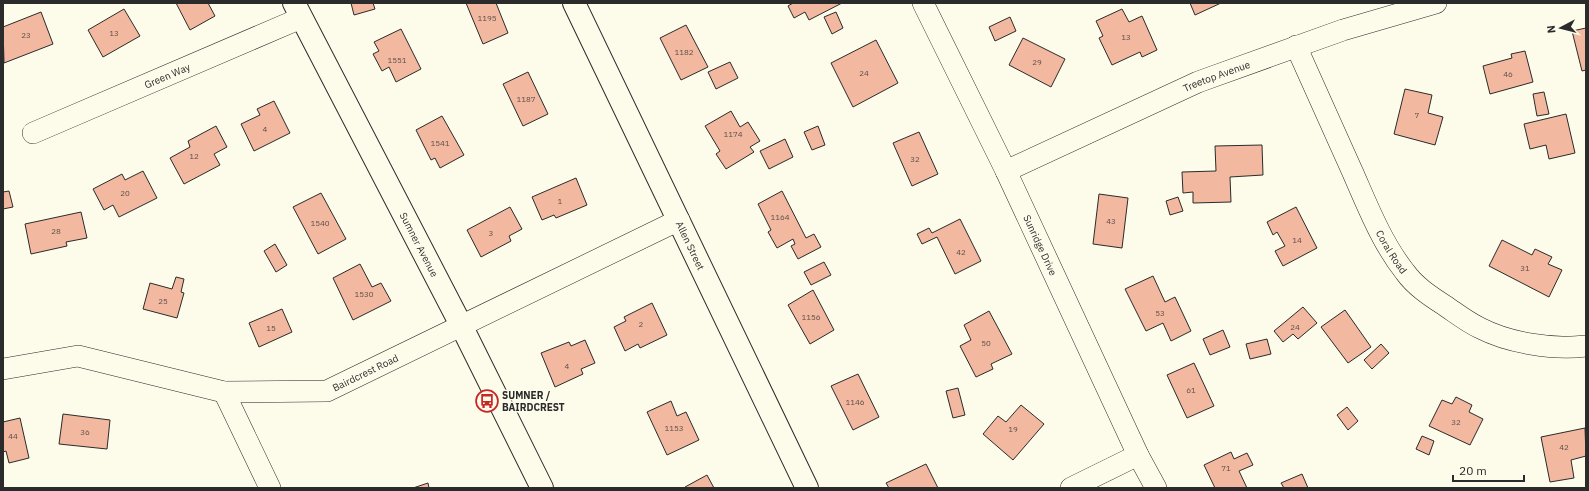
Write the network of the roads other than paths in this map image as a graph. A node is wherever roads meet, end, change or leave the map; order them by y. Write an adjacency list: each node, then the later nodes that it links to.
1 (574, 3): 8 (main road, Allen Street)
2 (923, 3): 7 (street, Sunridge Drive)
3 (1436, 3): 5 (street, Treetop Avenue)
4 (297, 11): 6 (street, Green Way); 9 (main road, Sumner Avenue)
5 (1296, 46): 7 (street, Treetop Avenue); 10 (street, Coral Road)
6 (33, 133)
7 (1006, 171): 13 (street, Sunridge Drive)
8 (679, 220): 9 (street, Bairdcrest Road); 16 (main road, Allen Street)
9 (461, 325): 12 (street, Bairdcrest Road); 15 (main road, Sumner Avenue)
10 (1586, 346)
11 (3, 369): 12 (street, Bairdcrest Road)
12 (224, 392): 14 (street)
13 (1138, 455): 17 (street); 18 (street, Sunridge Drive)
14 (270, 488)
15 (542, 488)
16 (807, 488)
17 (1071, 488)
18 (1156, 488)

